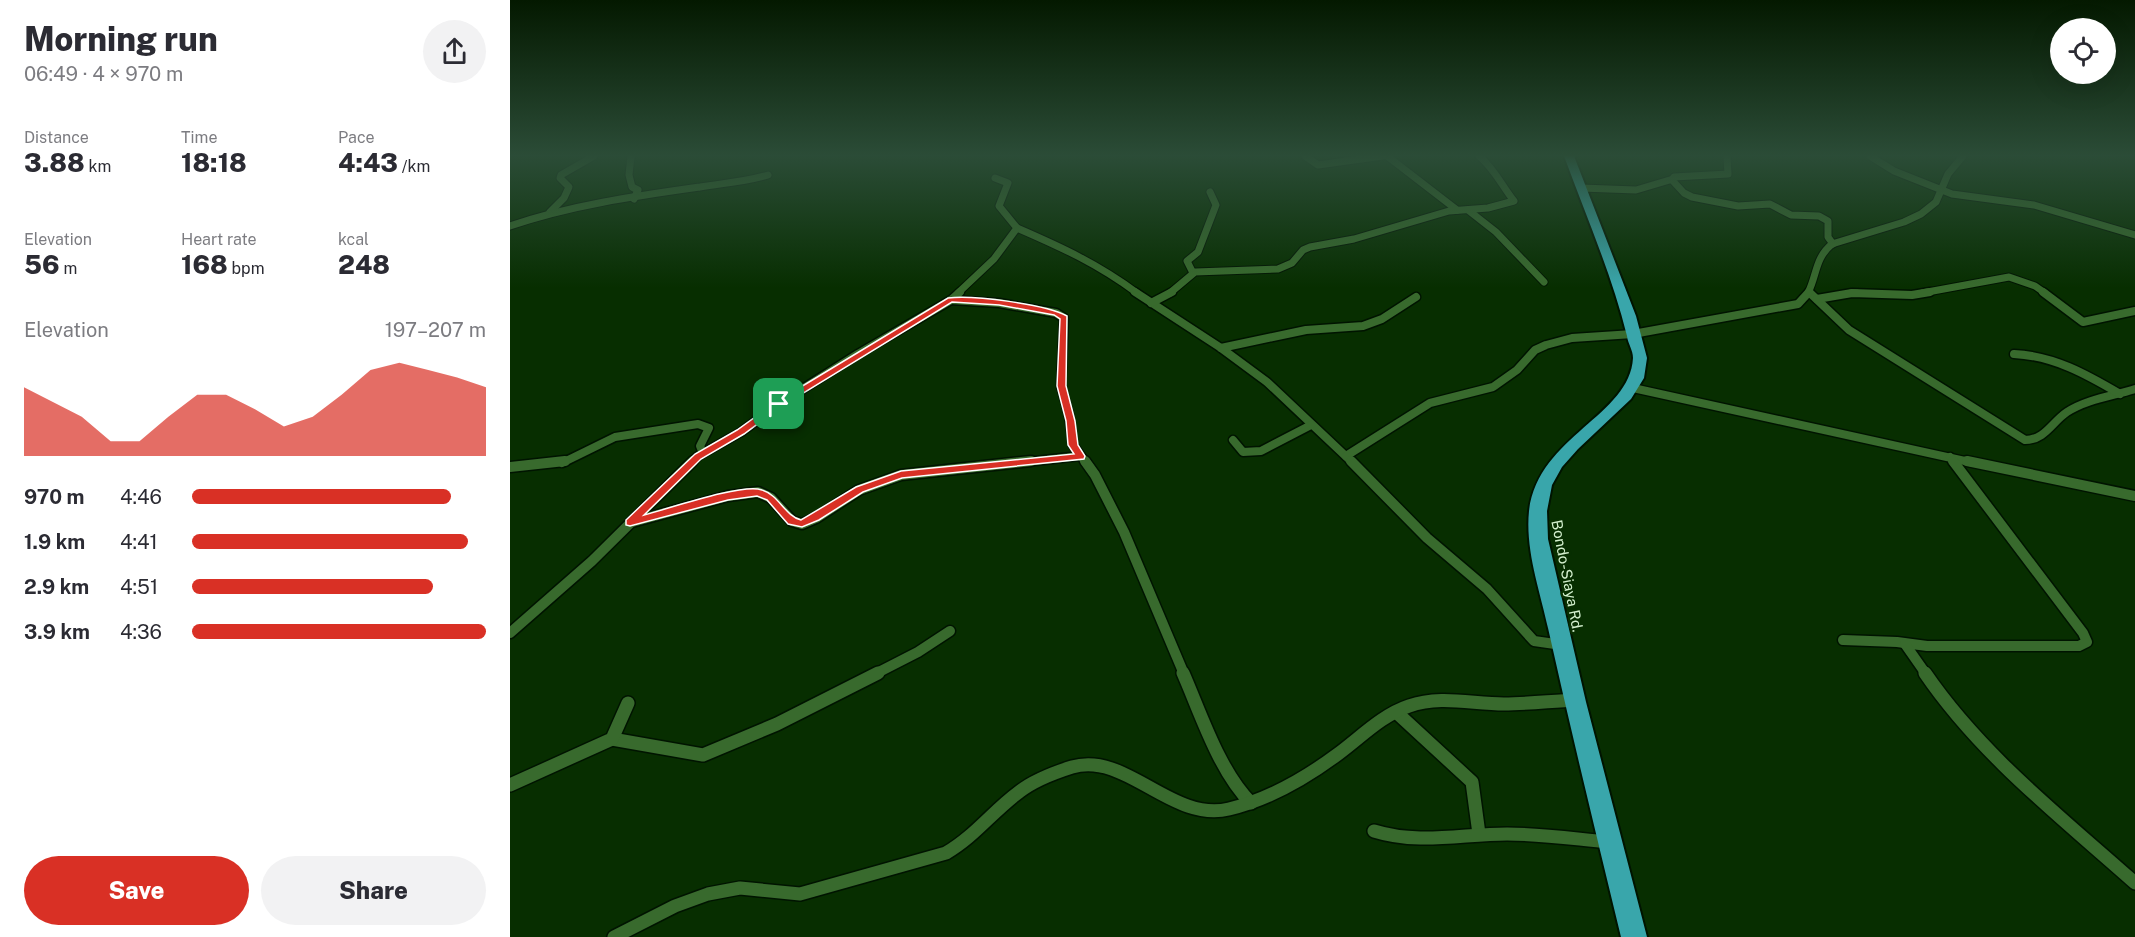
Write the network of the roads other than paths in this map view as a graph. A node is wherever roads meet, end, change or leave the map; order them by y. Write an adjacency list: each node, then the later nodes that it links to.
1 (562, 200): 13 (street)
2 (629, 200): 13 (street)
3 (1001, 200): 15 (street)
4 (1214, 200): 18 (street)
5 (1445, 200): 11 (street)
6 (1513, 200): 12 (street)
7 (1585, 200): 26 (highway)
8 (1705, 200): 17 (street)
9 (1937, 200): 17 (street)
10 (2005, 200): 16 (street)
11 (1457, 210): 12 (street); 18 (street)
12 (1468, 210): 19 (street)
13 (550, 212): 14 (street)
14 (510, 226)
15 (1017, 228): 23 (street); 24 (street)
16 (2135, 235)
17 (1833, 244): 20 (street)
18 (1193, 273): 24 (street)
19 (1544, 282)
20 (1809, 292): 22 (street); 26 (street)
21 (1416, 297): 27 (street)
22 (1817, 299): 25 (street); 31 (street)
23 (951, 300): 34 (street); 35 (street)
24 (1151, 303): 27 (street)
25 (2135, 311)
26 (1633, 334): 29 (highway); 36 (street)
27 (1221, 348): 32 (street)
28 (2014, 354): 31 (street)
29 (1633, 388): 37 (street); 45 (highway, Bondo-Siaya Rd.)
30 (2135, 389): 31 (street)
31 (2120, 394)
32 (1311, 425): 33 (street); 36 (street)
33 (1233, 440)
34 (703, 453): 38 (street); 40 (street)
35 (1080, 456): 40 (street); 51 (street)
36 (1346, 456): 45 (street)
37 (1950, 457): 39 (street); 44 (street)
38 (510, 467)
39 (2135, 496)
40 (630, 522): 42 (street)
41 (950, 631): 49 (street)
42 (510, 633)
43 (1843, 640): 44 (street)
44 (1905, 644): 55 (street)
45 (1562, 645): 46 (highway, Bondo-Siaya Rd.)
46 (1576, 700): 48 (street); 54 (highway, Bondo-Siaya Rd.)
47 (628, 703): 49 (street)
48 (1396, 712): 51 (street); 53 (street)
49 (612, 739): 50 (street)
50 (510, 785)
51 (1251, 803): 56 (street)
52 (1374, 831): 53 (street)
53 (1479, 834): 54 (street)
54 (1610, 843): 57 (highway, Bondo-Siaya Rd.)
55 (2135, 883)
56 (614, 937)
57 (1634, 937)

